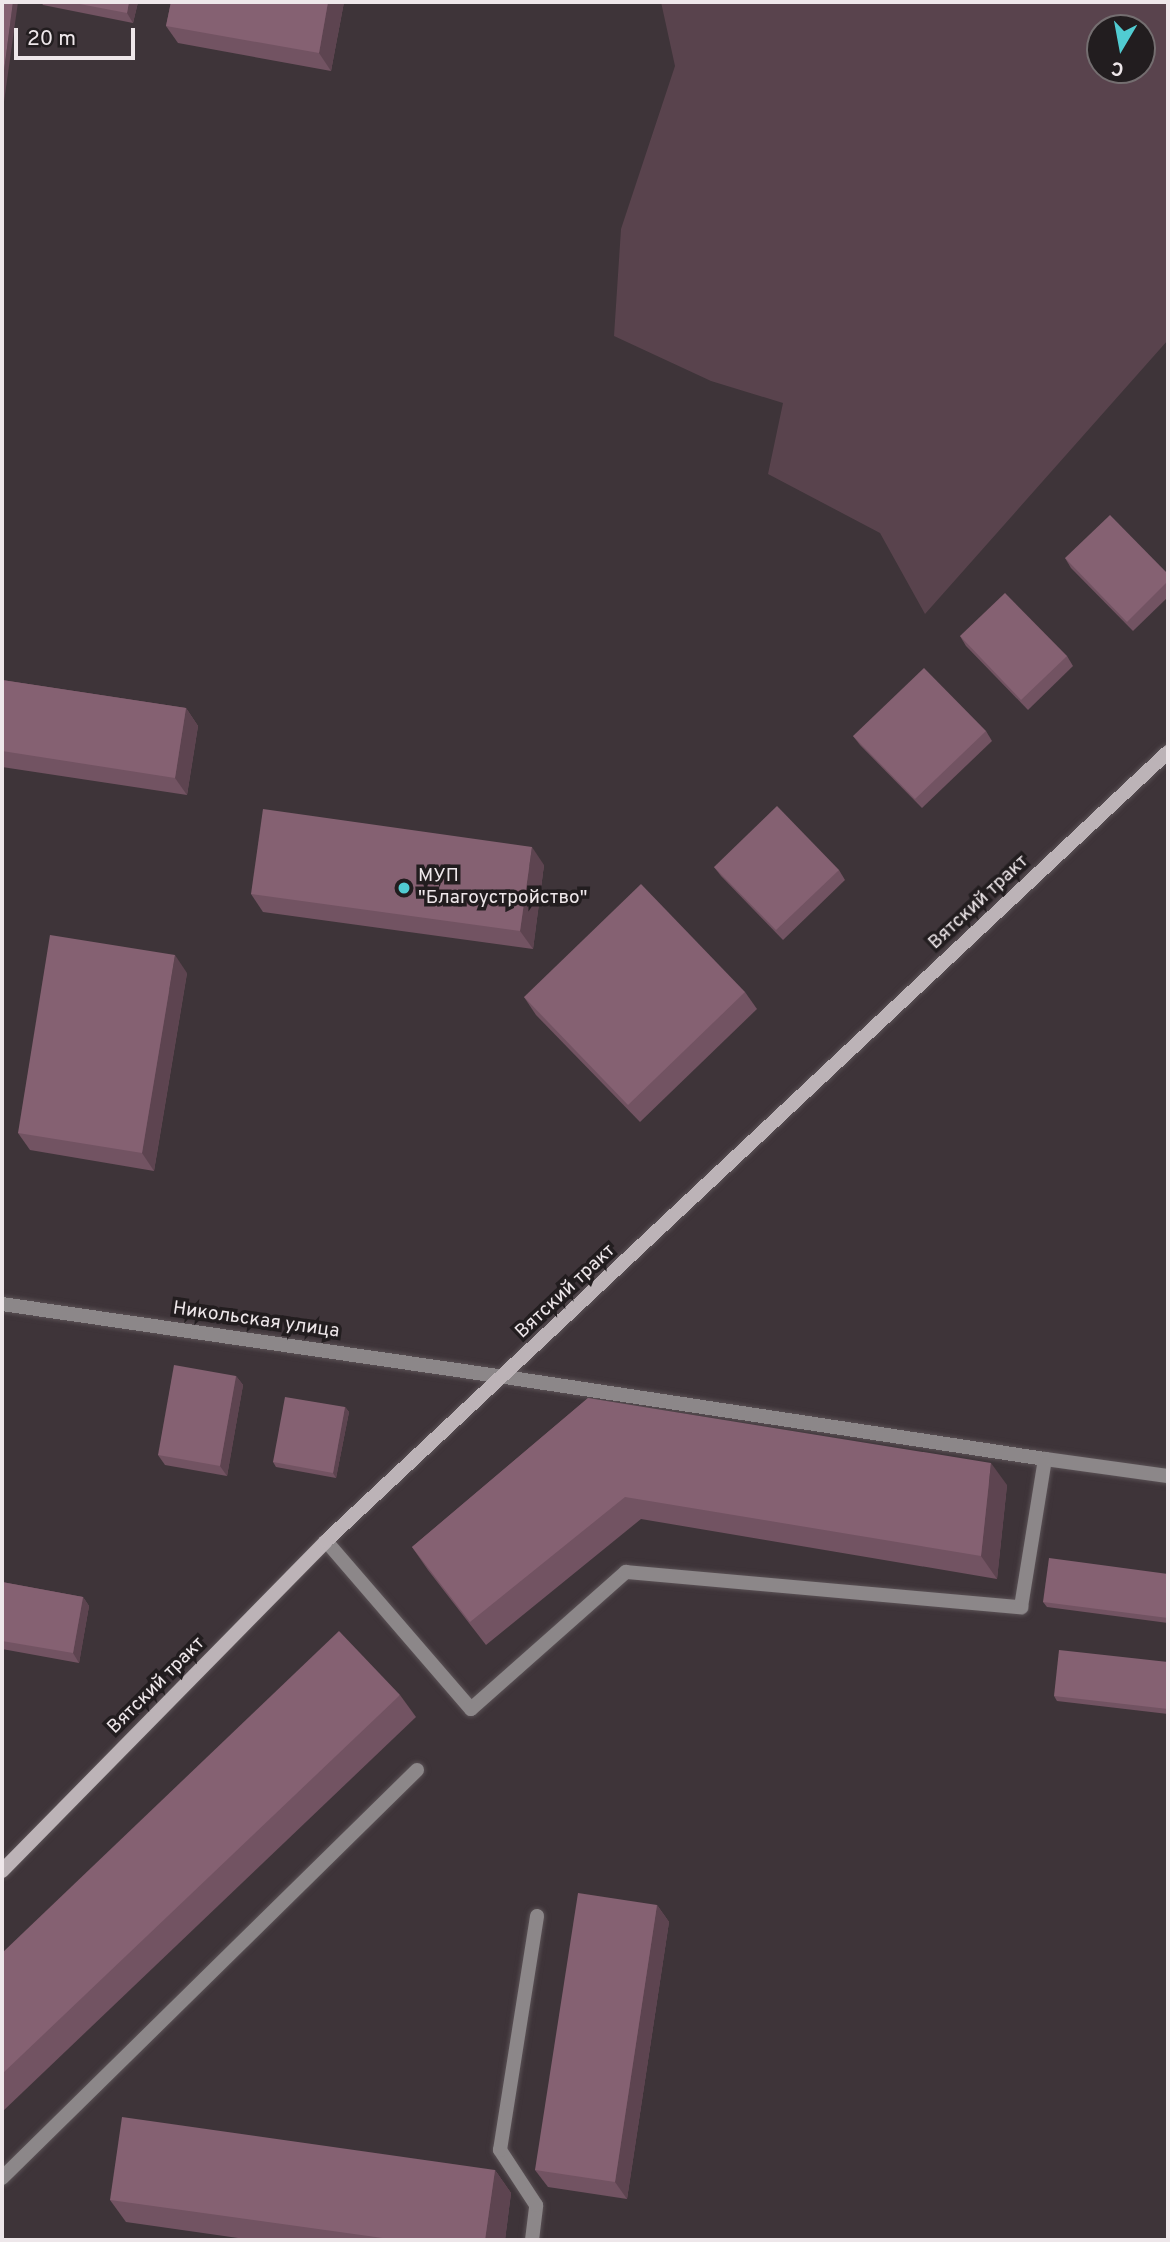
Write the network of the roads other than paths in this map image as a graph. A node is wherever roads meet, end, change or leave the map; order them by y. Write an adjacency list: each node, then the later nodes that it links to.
1 (1168, 752): 3 (main road, Вятский тракт)
2 (2, 1304): 3 (street, Никольская улица)
3 (505, 1377): 4 (street, Никольская улица); 6 (main road, Вятский тракт)
4 (1045, 1459): 5 (street, Никольская улица); 6 (street)
5 (1168, 1476)
6 (326, 1541): 8 (main road, Вятский тракт)
7 (417, 1770): 10 (street)
8 (2, 1871)
9 (537, 1916): 11 (street)
10 (2, 2178)
11 (532, 2240)

